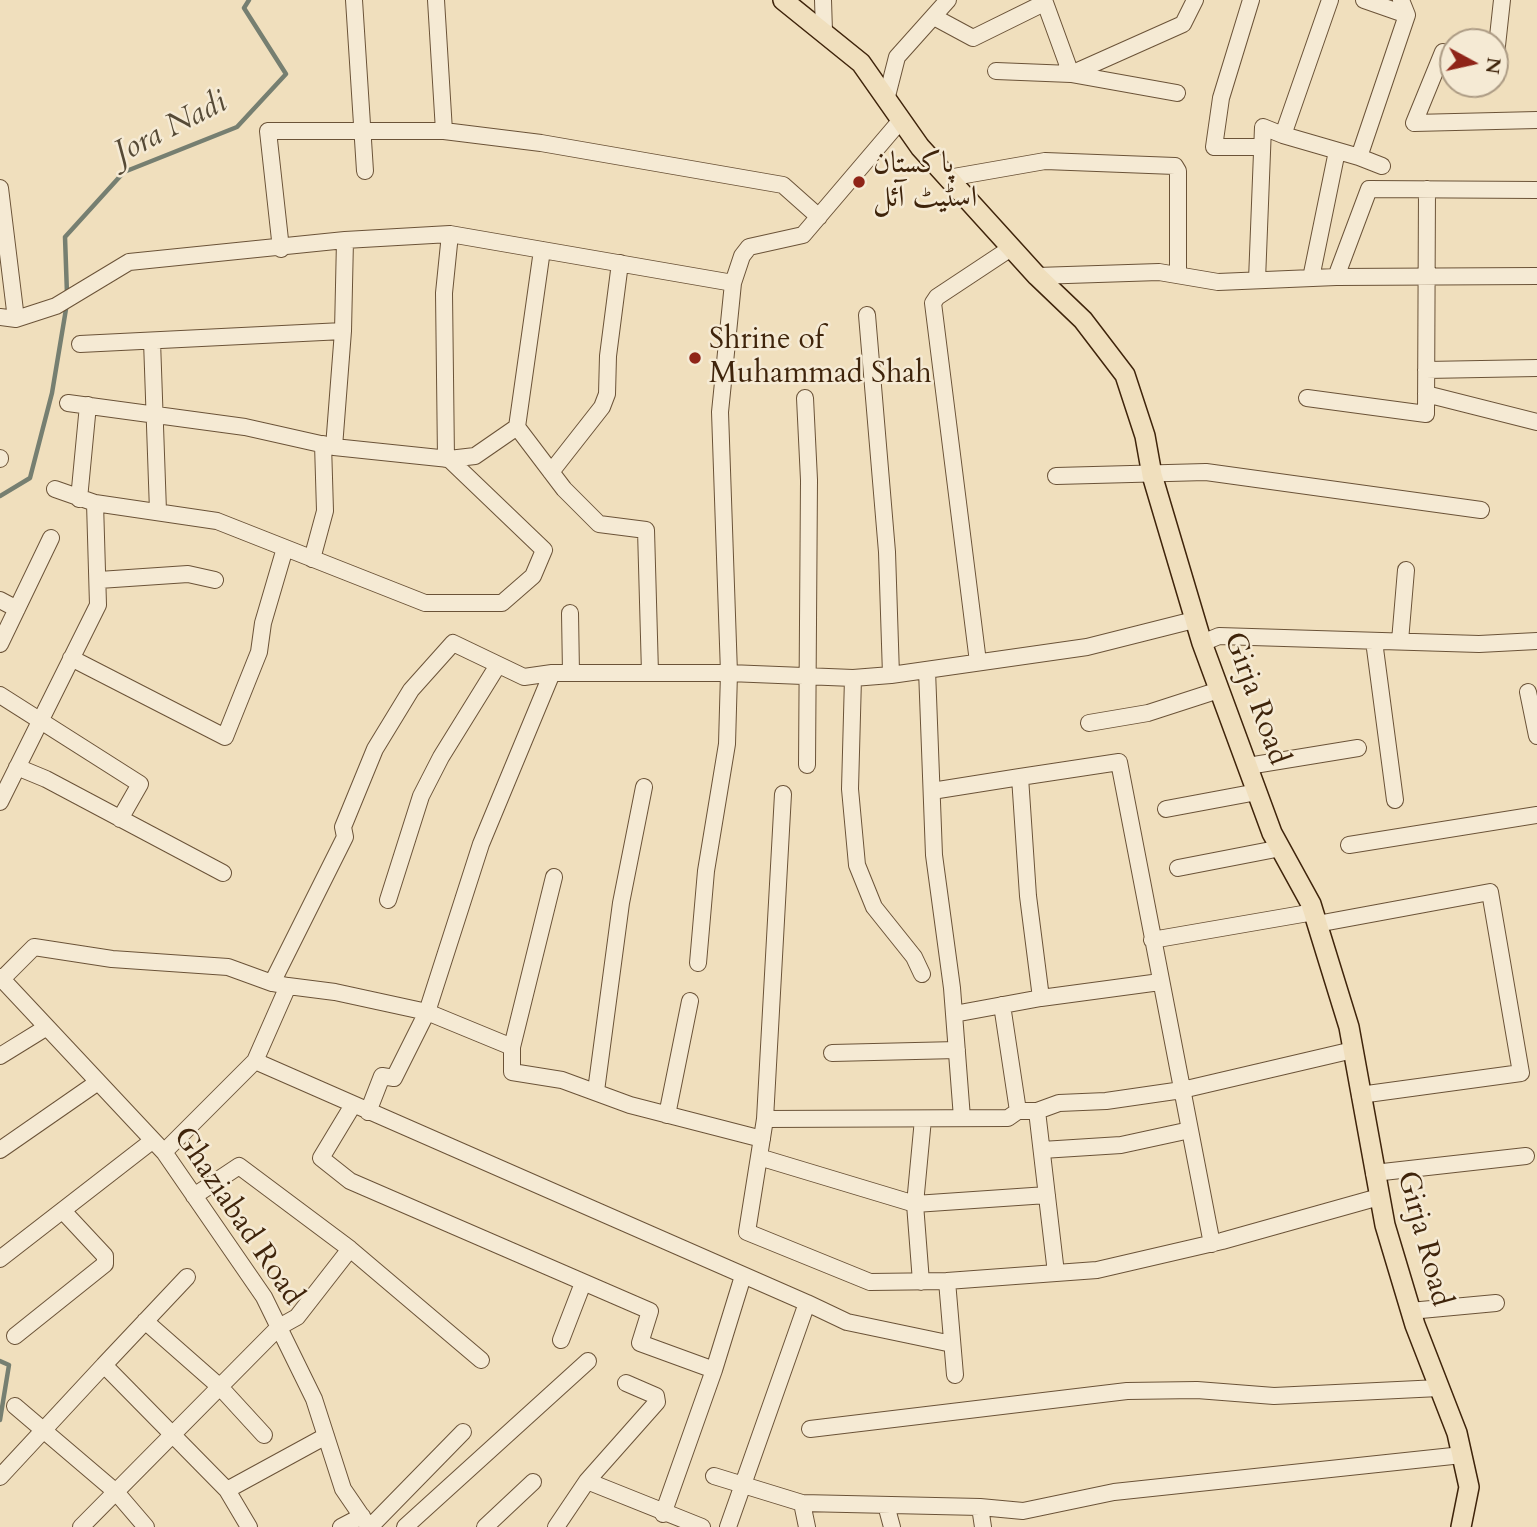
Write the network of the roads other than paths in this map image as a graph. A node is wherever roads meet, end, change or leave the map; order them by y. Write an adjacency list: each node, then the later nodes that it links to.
1 (354, 0): 23 (street)
2 (436, 0): 24 (street)
3 (783, 0): 15 (main road, Girja Road)
4 (823, 0): 15 (street)
5 (948, 0): 13 (street)
6 (1044, 0): 13 (street); 18 (street)
7 (1195, 0): 18 (street)
8 (1251, 0): 26 (street)
9 (1330, 0): 25 (street)
10 (1364, 0): 12 (street)
11 (1502, 0): 14 (street)
12 (1404, 7): 28 (street)
13 (934, 18): 20 (street)
14 (1499, 28)
15 (824, 31): 20 (main road, Girja Road)
16 (1439, 62): 22 (street)
17 (996, 71): 18 (street)
18 (1071, 74): 19 (street)
19 (1177, 93)
20 (887, 100): 21 (main road, Girja Road)
21 (901, 120): 31 (main road, Girja Road); 35 (street)
22 (1537, 120)
23 (363, 130): 24 (street); 30 (street); 39 (street)
24 (444, 131): 35 (street)
25 (1283, 135): 26 (street); 27 (street)
26 (1262, 147): 48 (street)
27 (1337, 150): 28 (street); 46 (street)
28 (1359, 157): 29 (street)
29 (1382, 166)
30 (365, 171)
31 (948, 178): 38 (main road, Girja Road); 42 (street)
32 (0, 188): 51 (street)
33 (1427, 190): 34 (street); 45 (street); 47 (street)
34 (1537, 190)
35 (819, 217): 49 (street)
36 (450, 234): 37 (street); 40 (street); 66 (street)
37 (345, 240): 39 (street); 52 (street)
38 (1011, 248): 43 (main road, Girja Road); 91 (street)
39 (281, 249): 51 (street)
40 (542, 250): 41 (street); 64 (street)
41 (620, 263): 49 (street); 67 (street)
42 (1178, 275): 43 (street); 48 (street)
43 (1037, 276): 68 (main road, Girja Road)
44 (1537, 276): 47 (street)
45 (1336, 277): 46 (street); 47 (street)
46 (1311, 278): 48 (street)
47 (1427, 278): 56 (street)
48 (1257, 280)
49 (733, 283): 97 (street)
50 (867, 315): 98 (street)
51 (8, 318)
52 (343, 331): 53 (street); 65 (street)
53 (152, 341): 54 (street); 62 (street)
54 (80, 344)
55 (1537, 368): 56 (street)
56 (1426, 370): 57 (street)
57 (1426, 394): 59 (street); 63 (street)
58 (805, 398): 99 (street)
59 (1307, 398)
60 (68, 403): 61 (street)
61 (88, 405): 62 (street); 71 (street)
62 (155, 414): 65 (street); 74 (street)
63 (1537, 422)
64 (517, 427): 66 (street); 67 (street)
65 (328, 445): 66 (street); 77 (street)
66 (448, 459): 77 (street)
67 (551, 472): 96 (street)
68 (1152, 475): 69 (street); 73 (street); 84 (main road, Girja Road)
69 (1056, 476)
70 (55, 489): 71 (street)
71 (79, 499): 72 (street)
72 (95, 503): 74 (street); 79 (street)
73 (1481, 510)
74 (158, 511): 76 (street)
75 (51, 538): 82 (street)
76 (285, 548): 77 (street); 90 (street)
77 (312, 559)
78 (1406, 570): 86 (street)
79 (99, 580): 80 (street); 90 (street)
80 (215, 580)
81 (0, 600): 82 (street)
82 (17, 609): 89 (street)
83 (570, 613): 95 (street)
84 (1194, 620): 88 (main road, Girja Road); 91 (street)
85 (1374, 640): 86 (street); 88 (street); 116 (street)
86 (1400, 641): 87 (street)
87 (1537, 641)
88 (1202, 643): 101 (main road, Girja Road)
89 (0, 644)
90 (71, 658): 104 (street)
91 (978, 662): 93 (street)
92 (498, 665): 94 (street); 126 (street); 133 (street)
93 (927, 670): 98 (street); 113 (street)
94 (552, 673): 95 (street); 138 (street)
95 (571, 673): 96 (street)
96 (650, 673): 97 (street)
97 (729, 673): 99 (street); 129 (street)
98 (891, 675): 100 (street)
99 (810, 678): 100 (street); 108 (street)
100 (853, 678): 130 (street)
101 (1219, 690): 105 (street); 109 (main road, Girja Road)
102 (1528, 692): 106 (street)
103 (0, 695): 104 (street)
104 (40, 719): 110 (street); 120 (street)
105 (1089, 723)
106 (1537, 736)
107 (1358, 748): 109 (street)
108 (807, 765)
109 (1248, 766): 114 (main road, Girja Road)
110 (17, 767): 117 (street); 120 (street)
111 (1020, 776): 113 (street); 128 (street); 135 (street)
112 (644, 787): 149 (street)
113 (932, 791): 139 (street)
114 (1257, 792): 118 (street); 122 (main road, Girja Road)
115 (783, 794): 157 (street)
116 (1395, 800)
117 (0, 802)
118 (1166, 809)
119 (1537, 815): 121 (street)
120 (120, 819): 124 (street)
121 (1349, 845)
122 (1281, 848): 123 (street); 127 (main road, Girja Road)
123 (1178, 868)
124 (223, 873)
125 (554, 877): 141 (street)
126 (388, 900)
127 (1316, 918): 128 (street); 143 (main road, Girja Road); 150 (street)
128 (1152, 940): 132 (street)
129 (698, 963)
130 (922, 974)
131 (1, 978): 133 (street); 140 (street, Ghaziabad Road)
132 (1160, 982): 135 (street); 148 (street)
133 (272, 983): 134 (street)
134 (288, 986): 138 (street); 146 (street)
135 (1041, 998): 137 (street)
136 (691, 1001): 155 (street)
137 (1002, 1005): 139 (street); 152 (street)
138 (427, 1012): 141 (street); 154 (street)
139 (954, 1014): 142 (street)
140 (47, 1027): 145 (street); 147 (street, Ghaziabad Road)
141 (512, 1047): 149 (street)
142 (957, 1050): 144 (street); 156 (street)
143 (1353, 1050): 148 (street); 150 (main road, Girja Road)
144 (832, 1053)
145 (0, 1056)
146 (255, 1061): 151 (street); 161 (street)
147 (98, 1082): 161 (street, Ghaziabad Road); 162 (street)
148 (1182, 1090): 153 (street); 159 (street)
149 (596, 1091): 155 (street)
150 (1360, 1095): 166 (main road, Girja Road)
151 (353, 1105): 154 (street); 180 (street)
152 (1018, 1111): 153 (street); 156 (street)
153 (1037, 1111): 163 (street)
154 (368, 1112): 176 (street)
155 (667, 1115): 160 (street)
156 (962, 1118): 158 (street)
157 (765, 1119): 158 (street); 160 (street)
158 (923, 1119): 170 (street)
159 (1189, 1130): 163 (street); 172 (street)
160 (762, 1139): 165 (street)
161 (158, 1146): 167 (street, Ghaziabad Road); 171 (street)
162 (0, 1150)
163 (1042, 1150): 168 (street)
164 (1526, 1156): 166 (street)
165 (759, 1157): 170 (street); 179 (street)
166 (1374, 1173): 169 (main road, Girja Road)
167 (194, 1195): 173 (street); 185 (street, Ghaziabad Road)
168 (1047, 1195): 170 (street); 175 (street)
169 (1379, 1197): 172 (street); 183 (main road, Girja Road)
170 (915, 1205): 179 (street)
171 (63, 1211): 174 (street); 186 (street)
172 (1212, 1244): 175 (street)
173 (350, 1249): 185 (street); 189 (street)
174 (0, 1259)
175 (1056, 1273): 178 (street)
176 (743, 1276): 181 (street); 192 (street)
177 (187, 1277): 184 (street)
178 (947, 1281): 179 (street); 188 (street)
179 (921, 1282)
180 (583, 1283): 187 (street); 192 (street)
181 (807, 1303): 188 (street); 209 (street)
182 (1496, 1303): 183 (street)
183 (1410, 1311): 196 (main road, Girja Road)
184 (145, 1321): 191 (street); 195 (street)
185 (279, 1327): 195 (street); 203 (street, Ghaziabad Road)
186 (15, 1336)
187 (561, 1340)
188 (952, 1344): 193 (street)
189 (481, 1360)
190 (588, 1361): 222 (street)
191 (104, 1364): 199 (street); 201 (street)
192 (714, 1370): 215 (street)
193 (955, 1375)
194 (626, 1384): 207 (street)
195 (220, 1387): 201 (street); 202 (street)
196 (1439, 1388): 198 (street); 204 (main road, Girja Road)
197 (15, 1406): 199 (street)
198 (810, 1429)
199 (44, 1430): 206 (street); 211 (street)
200 (463, 1432): 216 (street)
201 (173, 1435): 210 (street); 211 (street)
202 (264, 1435)
203 (326, 1436): 210 (street); 216 (street, Ghaziabad Road)
204 (1462, 1455): 214 (street); 217 (main road, Girja Road)
205 (714, 1476): 209 (street)
206 (0, 1477)
207 (587, 1481): 215 (street); 224 (street)
208 (533, 1482): 223 (street)
209 (742, 1487): 212 (street); 227 (street)
210 (227, 1490): 220 (street)
211 (116, 1492): 218 (street); 219 (street)
212 (802, 1503): 213 (street); 228 (street)
213 (886, 1505): 214 (street); 229 (street)
214 (979, 1507): 230 (street)
215 (663, 1514): 225 (street)
216 (367, 1523): 221 (street)
217 (1459, 1526)
218 (81, 1527)
219 (146, 1527)
220 (249, 1527)
221 (341, 1527)
222 (405, 1527)
223 (485, 1527)
224 (558, 1527)
225 (702, 1527)
226 (711, 1527): 227 (street)
227 (726, 1527)
228 (807, 1527)
229 (892, 1527)
230 (983, 1527)

